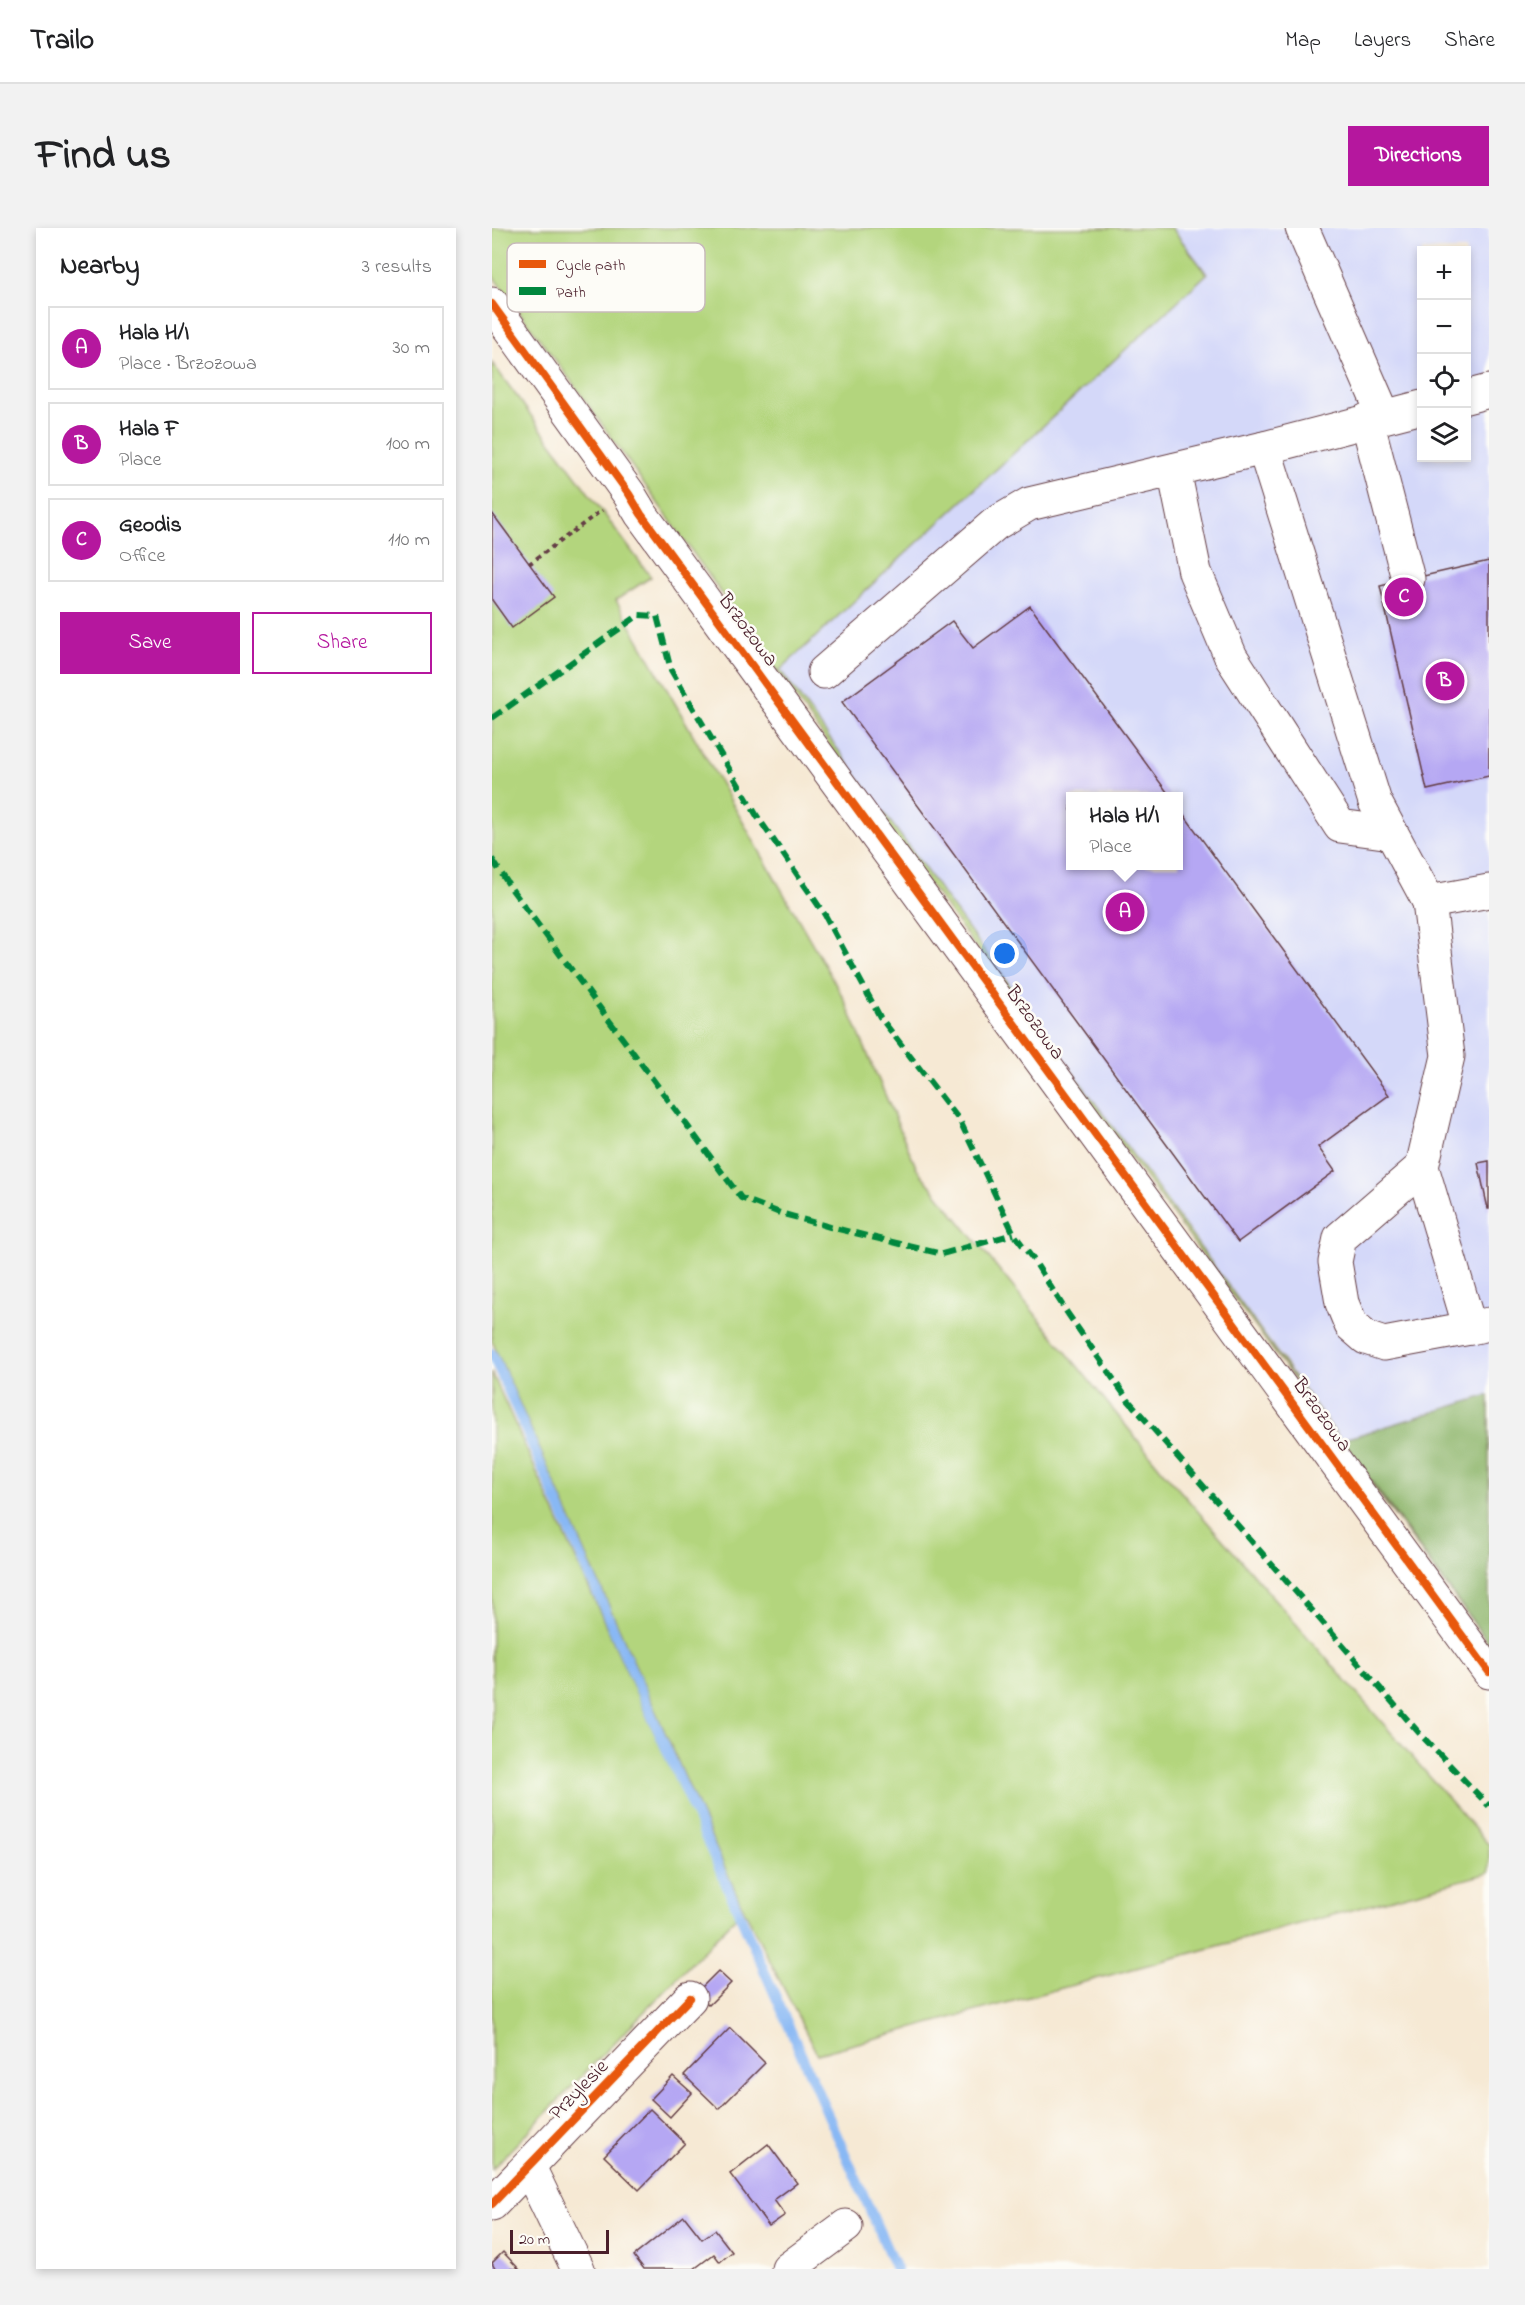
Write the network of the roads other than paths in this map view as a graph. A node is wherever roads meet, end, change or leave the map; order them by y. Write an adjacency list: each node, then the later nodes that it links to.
1 (1302, 228): 6 (street)
2 (492, 304): 16 (street, Brzozowa)
3 (1489, 391): 4 (street)
4 (1471, 396)
5 (1418, 408): 6 (street)
6 (1376, 418): 7 (street); 9 (street)
7 (1264, 448): 8 (street); 11 (street)
8 (1174, 470): 10 (street); 11 (street)
9 (1408, 579)
10 (824, 672)
11 (1391, 832): 13 (street)
12 (1489, 891): 13 (street)
13 (1429, 903): 14 (street)
14 (1422, 1167): 15 (street); 15 (street)
15 (1479, 1326)
16 (1489, 1672)
17 (690, 1998): 18 (street, Przylesie)
18 (529, 2167): 19 (street, Przylesie); 21 (street)
19 (492, 2204)
20 (846, 2226): 22 (street)
21 (578, 2269)
22 (788, 2269)

